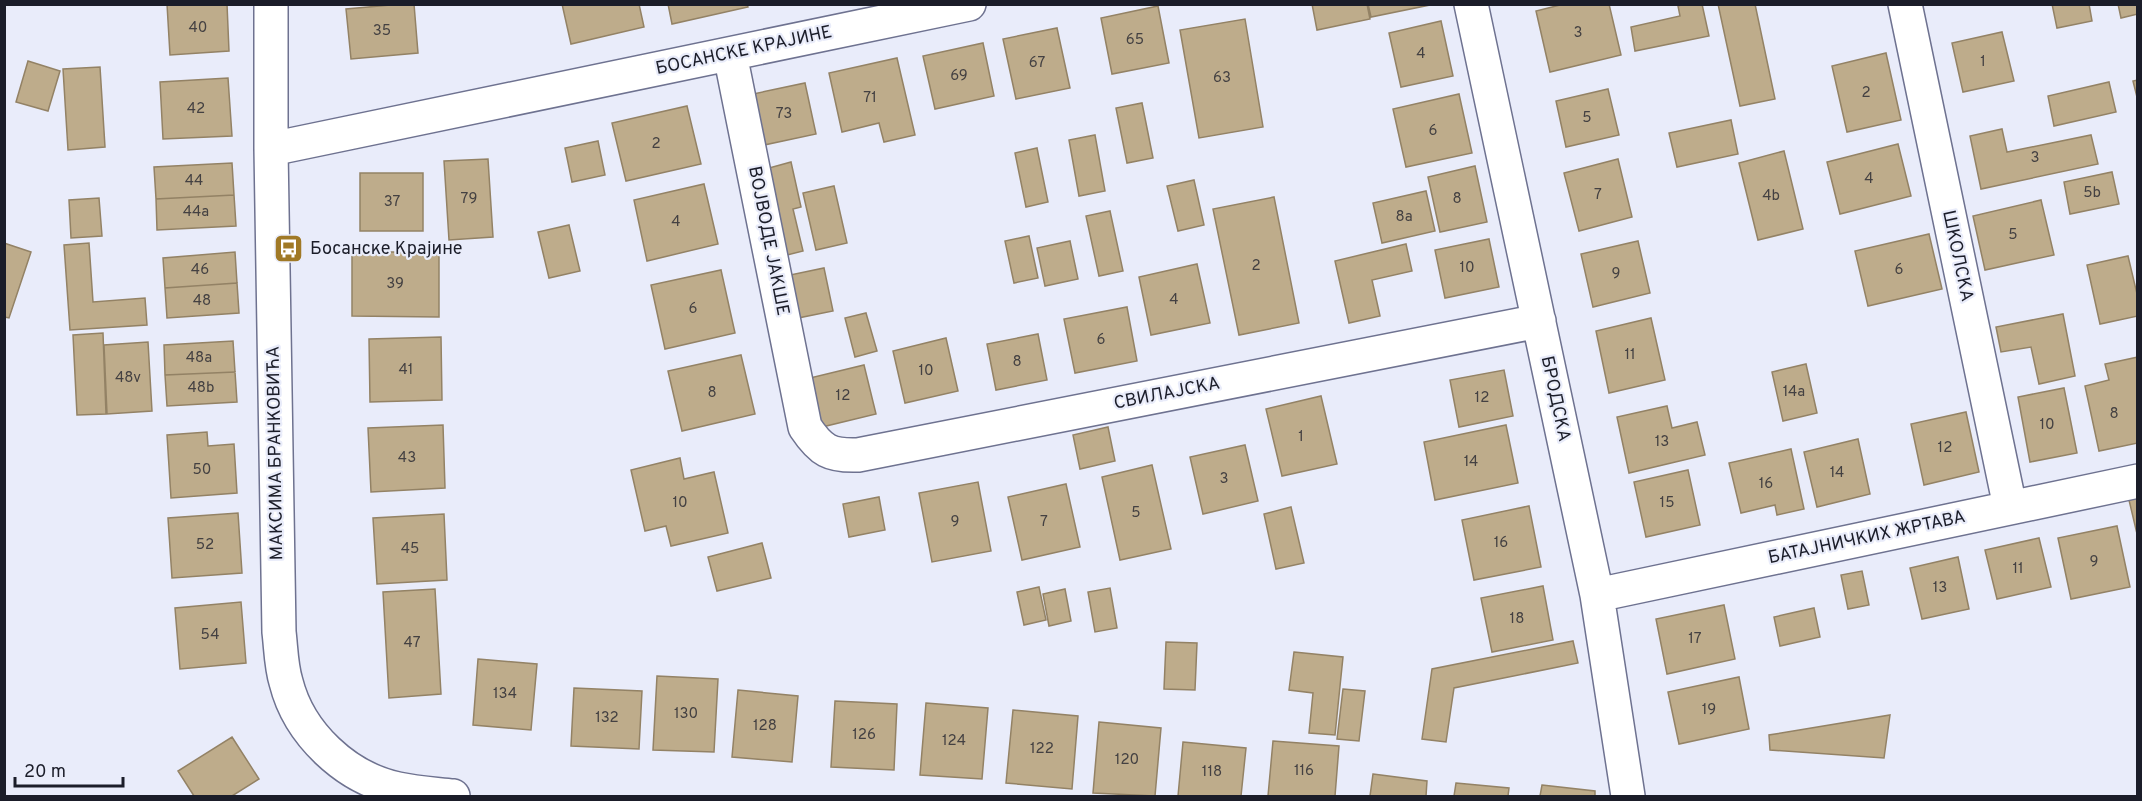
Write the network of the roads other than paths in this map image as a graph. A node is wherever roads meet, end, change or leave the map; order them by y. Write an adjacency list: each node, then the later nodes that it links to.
1 (272, 4): 6 (street, МАКСИМА БРАНКОВИЋА)
2 (969, 4): 5 (street, БОСАНСКЕ КРАЈИНЕ)
3 (1471, 4): 7 (street, БРОДСКА)
4 (1905, 4): 10 (street, ШКОЛСКА)
5 (730, 54): 6 (street, БОСАНСКЕ КРАЈИНЕ); 8 (street, ВОЈВОДЕ ЈАКШЕ)
6 (271, 149): 12 (street, МАКСИМА БРАНКОВИЋА)
7 (1539, 321): 8 (street, СВИЛАЈСКА); 11 (street, БРОДСКА)
8 (805, 428)
9 (2138, 481): 10 (street, БАТАЈНИЧКИХ ЖРТАВА)
10 (2010, 507): 11 (street, БАТАЈНИЧКИХ ЖРТАВА)
11 (1597, 595): 13 (street, БРОДСКА)
12 (453, 796)
13 (1628, 796)

